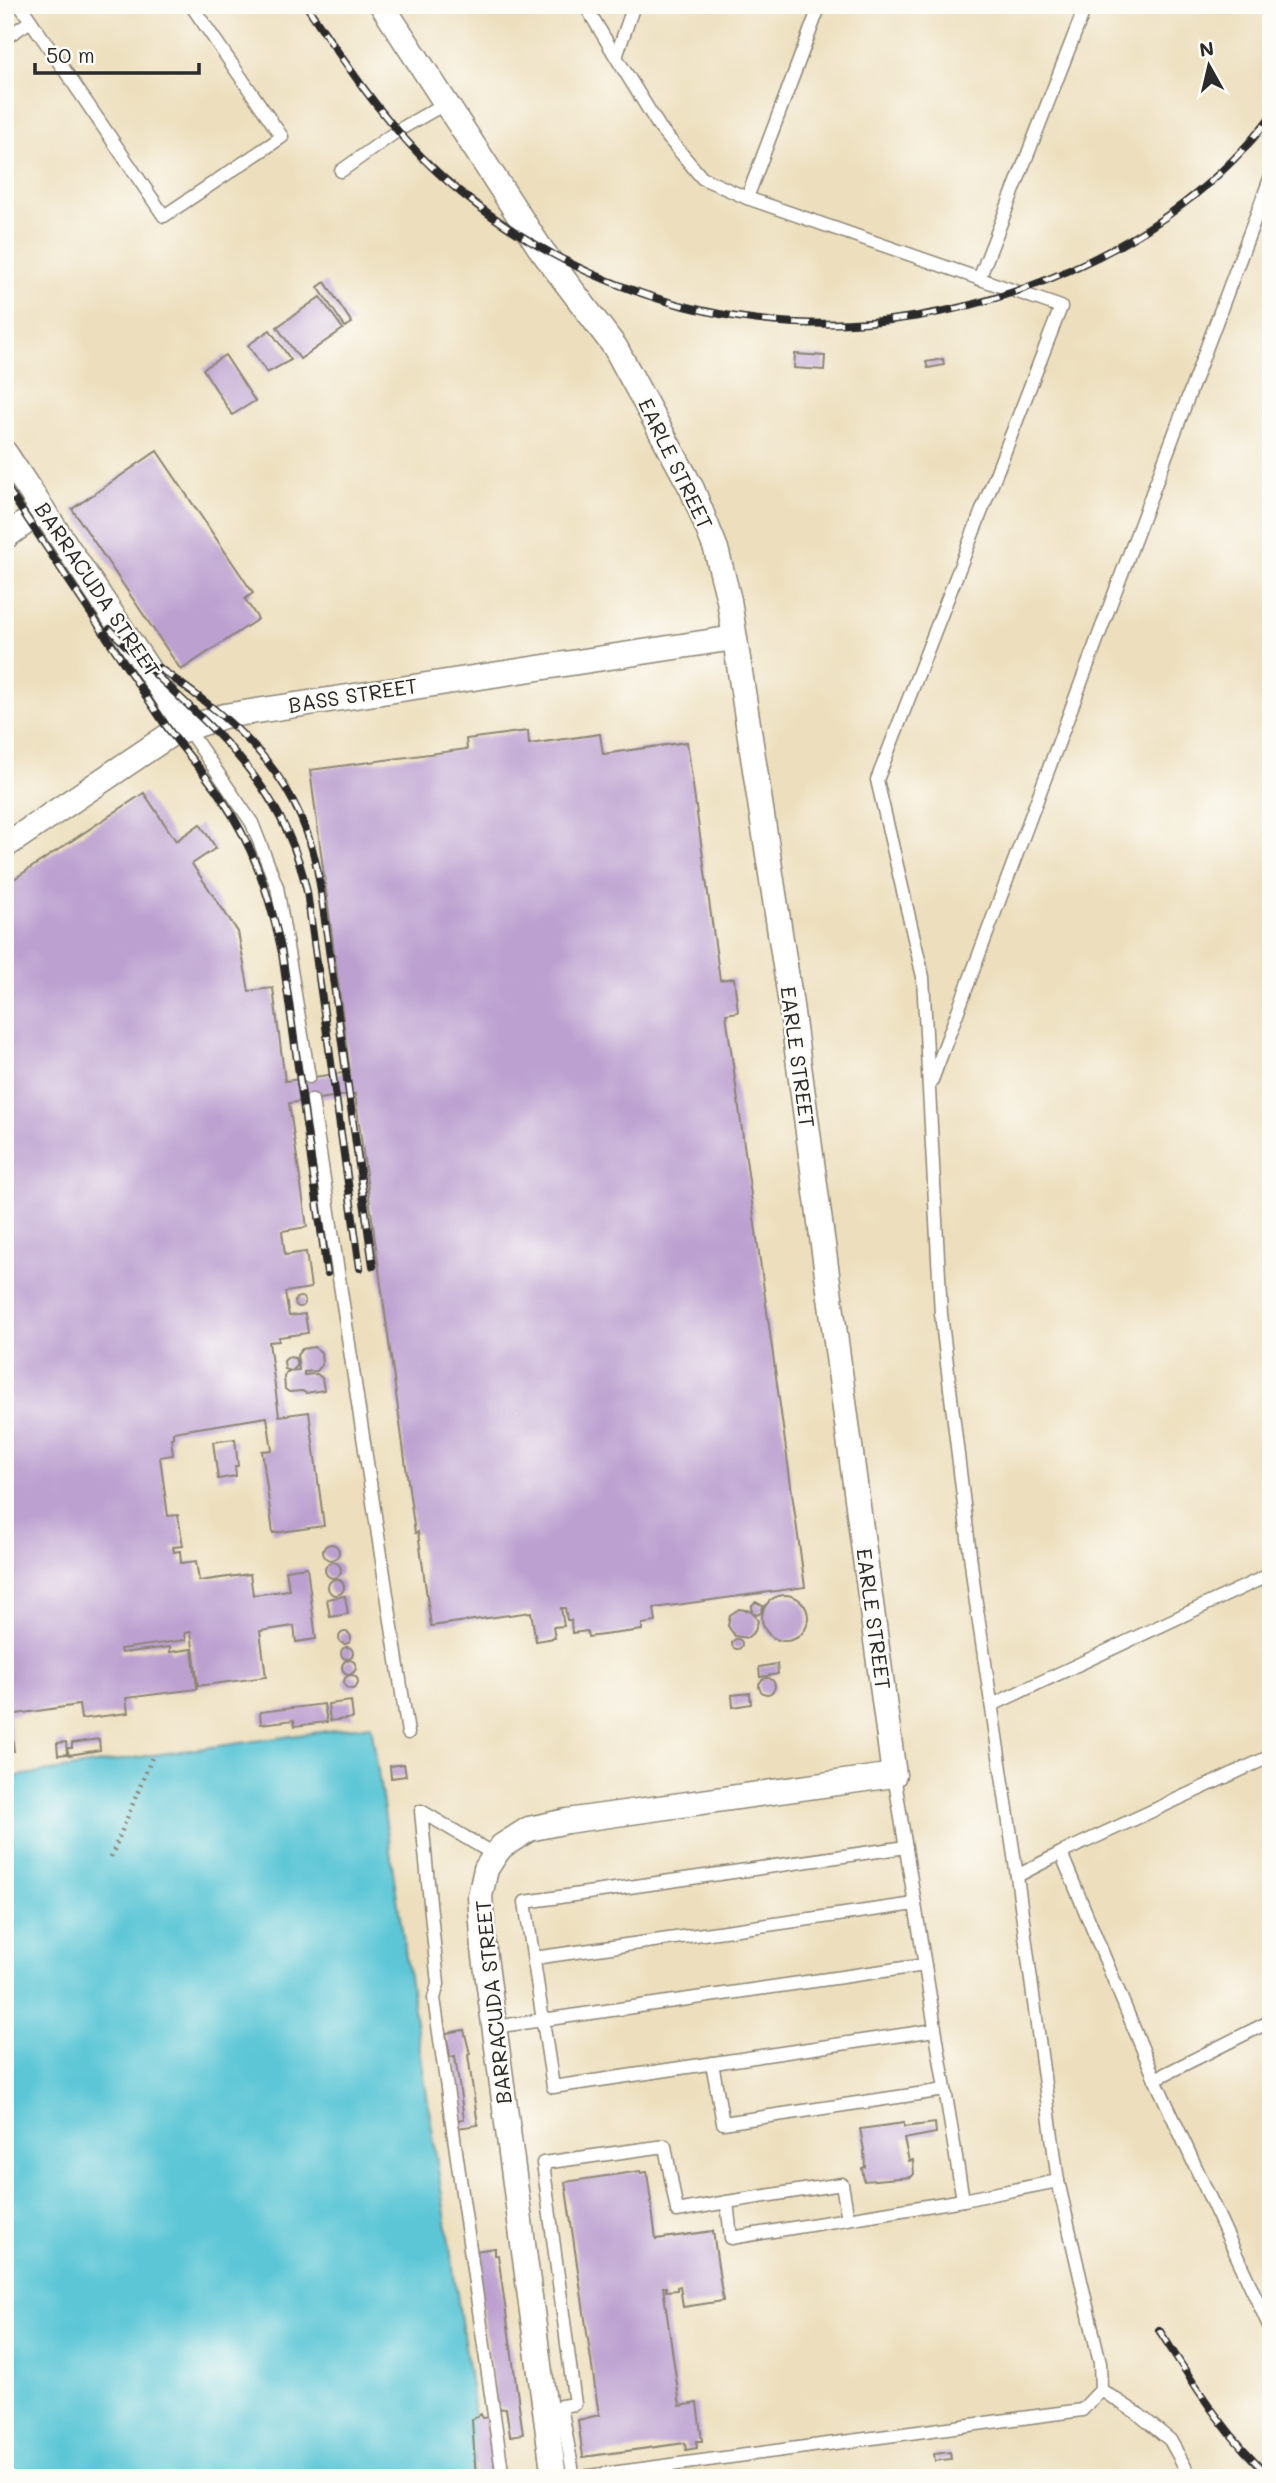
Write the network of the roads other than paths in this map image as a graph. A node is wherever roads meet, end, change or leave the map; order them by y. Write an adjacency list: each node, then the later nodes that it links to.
1 (20, 5): 8 (lane)
2 (191, 5): 8 (lane)
3 (382, 5): 11 (street, EARLE STREET)
4 (584, 5): 10 (lane)
5 (634, 5): 10 (lane)
6 (820, 5): 14 (lane)
7 (1086, 5): 15 (lane)
8 (31, 22): 9 (lane)
9 (5, 38)
10 (615, 57): 14 (lane)
11 (446, 103): 12 (lane); 19 (street, EARLE STREET)
12 (341, 171)
13 (1271, 176): 23 (lane)
14 (747, 198): 15 (lane)
15 (979, 279): 23 (lane)
16 (5, 453): 17 (street, BARRACUDA STREET)
17 (43, 510): 18 (street); 20 (street, BARRACUDA STREET)
18 (5, 537)
19 (734, 638): 20 (street, BASS STREET); 29 (street, EARLE STREET)
20 (187, 728): 21 (street, BASS STREET); 22 (lane)
21 (5, 846)
22 (309, 1077)
23 (929, 1087): 26 (lane)
24 (312, 1100): 27 (lane)
25 (1271, 1574): 26 (lane)
26 (992, 1706): 33 (lane)
27 (408, 1733)
28 (1271, 1756): 31 (lane)
29 (894, 1775): 30 (lane, EARLE STREET); 32 (street, BARRACUDA STREET)
30 (906, 1847): 34 (lane, EARLE STREET); 35 (lane)
31 (1060, 1853): 33 (lane); 42 (lane)
32 (495, 1855): 39 (street, BARRACUDA STREET); 51 (lane)
33 (1017, 1877): 44 (lane)
34 (915, 1905): 35 (lane); 36 (lane, EARLE STREET)
35 (534, 1958): 37 (lane)
36 (925, 1965): 37 (lane); 40 (lane, EARLE STREET)
37 (542, 2020): 39 (lane); 41 (lane)
38 (1271, 2021): 42 (lane)
39 (495, 2027): 52 (street, BARRACUDA STREET)
40 (935, 2030): 41 (lane); 43 (lane, EARLE STREET)
41 (712, 2063): 43 (lane)
42 (1155, 2079): 48 (lane)
43 (945, 2090): 45 (lane, EARLE STREET)
44 (1058, 2181): 45 (lane); 50 (lane)
45 (963, 2200): 47 (lane)
46 (727, 2202): 47 (lane); 47 (lane); 50 (lane)
47 (848, 2218)
48 (1265, 2302): 49 (lane)
49 (1271, 2330)
50 (1101, 2390): 53 (lane)
51 (503, 2478)
52 (554, 2478)
53 (1191, 2478)

